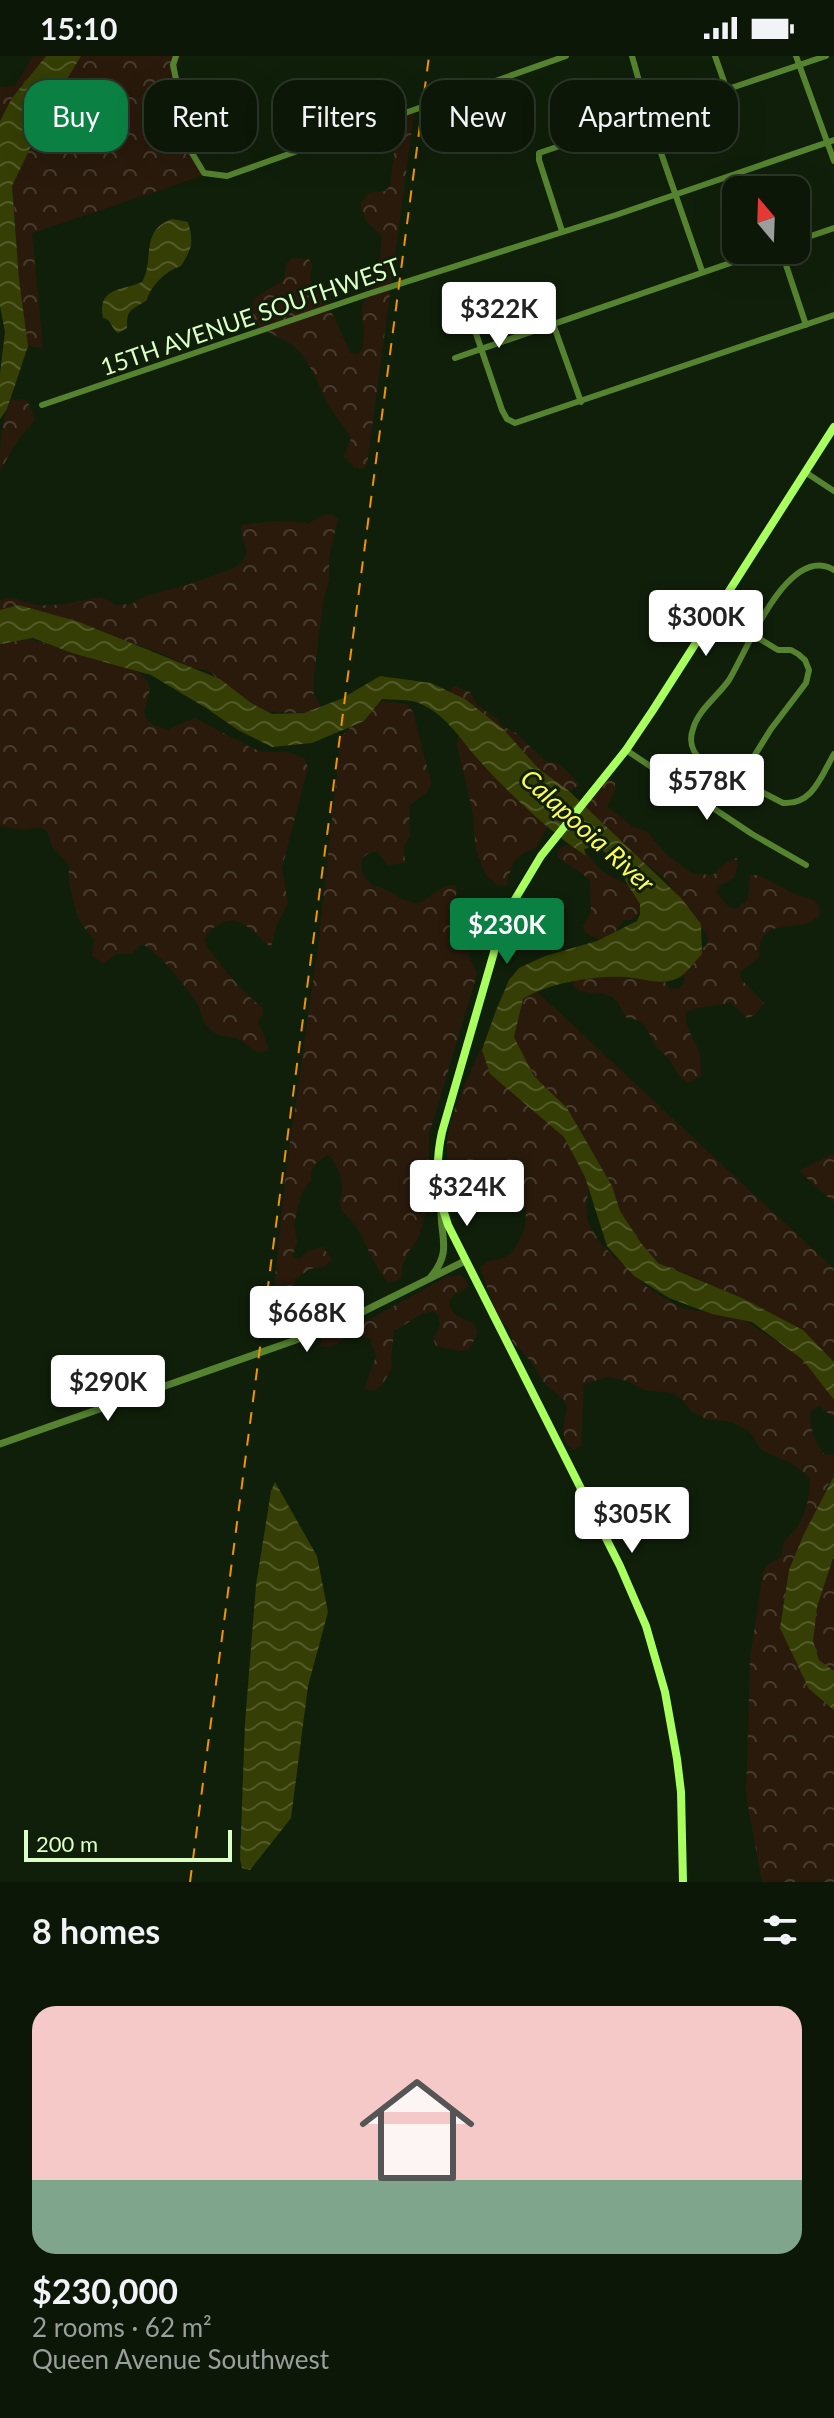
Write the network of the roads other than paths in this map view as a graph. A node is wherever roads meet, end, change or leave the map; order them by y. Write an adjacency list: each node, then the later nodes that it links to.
1 (176, 56): 2 (street)
2 (566, 56)
3 (632, 56): 8 (street)
4 (715, 56): 9 (street)
5 (796, 56): 7 (street)
6 (826, 56): 7 (street)
7 (799, 65): 10 (street); 11 (street)
8 (640, 80)
9 (723, 80)
10 (738, 86)
11 (831, 141): 14 (street); 15 (street, 15TH AVENUE SOUTHWEST)
12 (550, 149): 17 (street)
13 (662, 152): 15 (street)
14 (834, 161)
15 (675, 194): 17 (street, 15TH AVENUE SOUTHWEST); 21 (street)
16 (834, 228): 18 (street)
17 (562, 231): 30 (street, 15TH AVENUE SOUTHWEST)
18 (810, 236)
19 (724, 264): 21 (street)
20 (786, 264): 26 (street)
21 (702, 271): 25 (street)
22 (541, 290): 25 (street)
23 (834, 315): 26 (street)
24 (470, 316): 27 (street)
25 (554, 324): 27 (street); 29 (street)
26 (806, 325): 29 (street)
27 (483, 349): 28 (street); 29 (street)
28 (455, 358)
29 (581, 402)
30 (42, 405)
31 (834, 427): 32 (main road)
32 (805, 472): 33 (street); 35 (main road)
33 (834, 491)
34 (834, 570): 36 (street)
35 (716, 612): 36 (street); 37 (main road)
36 (753, 635): 39 (street); 39 (street)
37 (626, 750): 40 (street); 41 (main road)
38 (834, 754): 39 (street)
39 (738, 782)
40 (806, 865)
41 (442, 1205): 42 (main road); 43 (street)
42 (465, 1261): 43 (street); 45 (main road)
43 (427, 1281): 44 (street)
44 (0, 1444)
45 (683, 1882)

